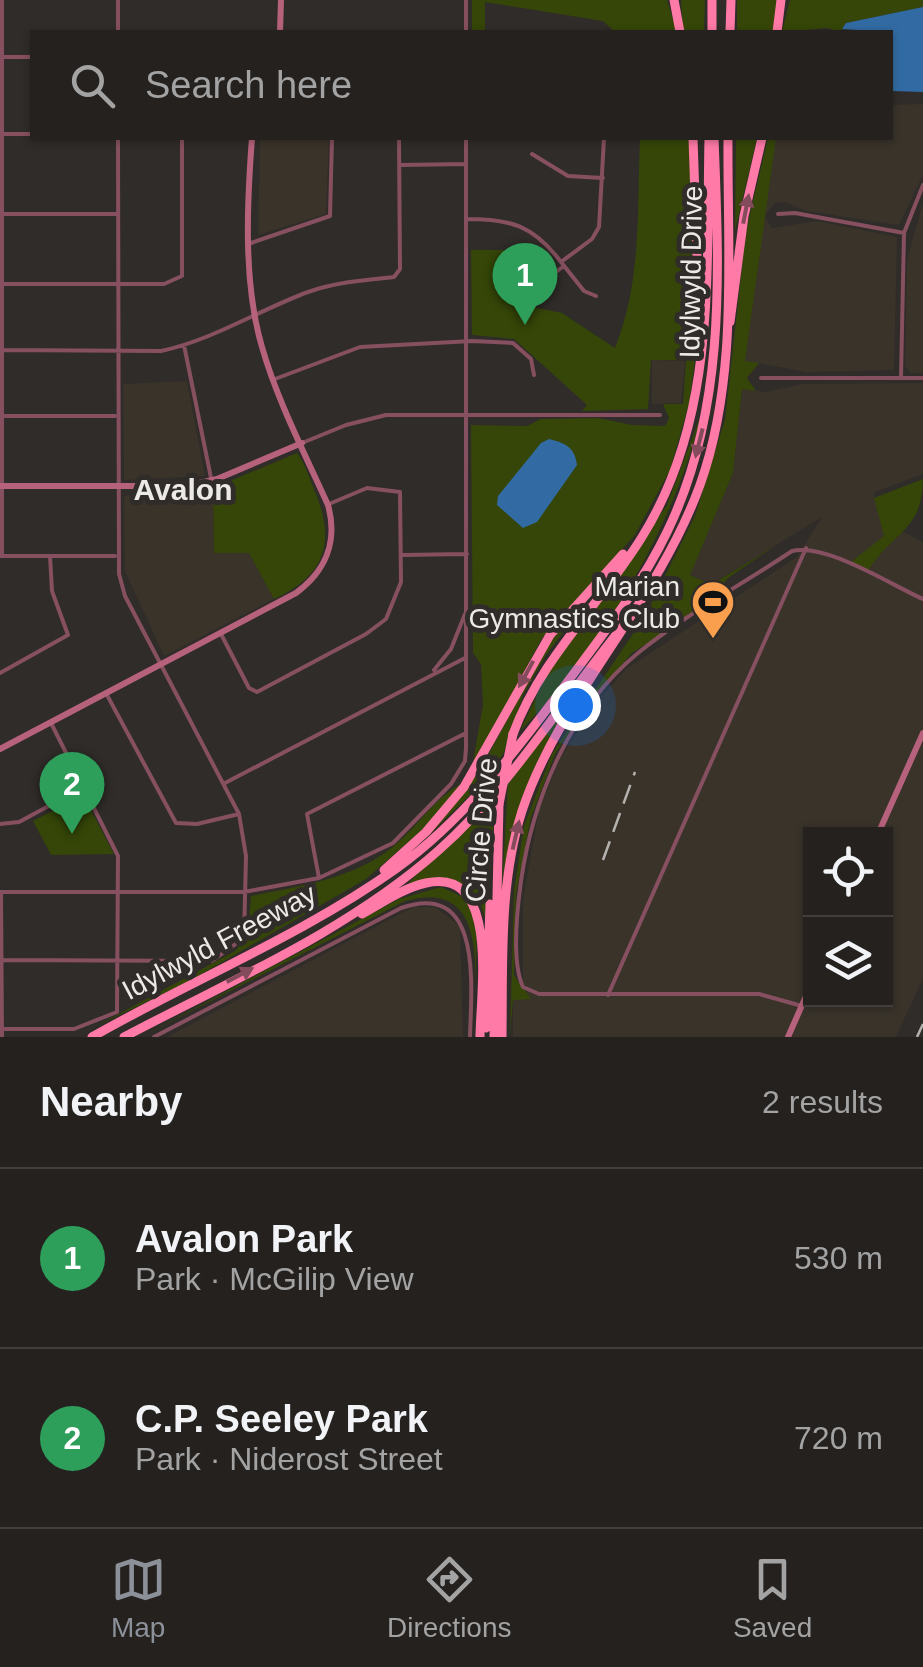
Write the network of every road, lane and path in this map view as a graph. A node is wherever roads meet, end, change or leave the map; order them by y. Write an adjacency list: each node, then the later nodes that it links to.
1 (2, 0): 16 (street)
2 (118, 0): 9 (street)
3 (281, 0): 10 (street)
4 (466, 0): 11 (street)
5 (676, 0): 12 (highway)
6 (712, 0): 13 (highway)
7 (730, 0): 14 (highway)
8 (782, 2): 15 (highway)
9 (118, 30)
10 (280, 30)
11 (466, 30)
12 (680, 30)
13 (712, 30)
14 (730, 30)
15 (777, 30)
16 (1, 57): 17 (street); 18 (street)
17 (30, 57)
18 (1, 134): 19 (street); 37 (street)
19 (30, 134)
20 (118, 140): 38 (street)
21 (182, 140): 46 (street)
22 (252, 140): 42 (street)
23 (332, 140): 42 (street)
24 (399, 140): 34 (street)
25 (466, 140): 33 (street)
26 (604, 140): 35 (street)
27 (693, 140): 54 (highway)
28 (711, 140): 54 (highway, Circle Drive)
29 (711, 140): 96 (highway, Idylwyld Drive, one-way to 96)
30 (728, 140): 49 (highway, Circle Drive)
31 (762, 140): 49 (highway, one-way to 31)
32 (532, 154): 35 (street)
33 (466, 164): 34 (street); 40 (street)
34 (399, 165): 48 (street)
35 (603, 178): 43 (street)
36 (923, 185): 41 (street)
37 (1, 214): 38 (street); 45 (street)
38 (118, 214): 46 (street)
39 (778, 214): 41 (street)
40 (466, 219): 43 (street); 50 (street)
41 (904, 233): 57 (street)
42 (251, 243): 48 (street)
43 (562, 264): 44 (street); 47 (street)
44 (550, 277)
45 (0, 284): 46 (street); 52 (street)
46 (118, 284): 53 (street)
47 (596, 296)
48 (255, 314): 51 (street); 59 (street)
49 (726, 340): 76 (highway, Circle Drive)
50 (466, 341): 55 (street); 59 (street); 60 (street)
51 (184, 346): 53 (street); 65 (street)
52 (1, 350): 53 (street); 62 (street)
53 (118, 350): 63 (street)
54 (701, 358): 69 (highway, Circle Drive)
55 (534, 375)
56 (761, 378): 57 (street)
57 (900, 378): 58 (street)
58 (923, 378)
59 (274, 379): 64 (street)
60 (467, 415): 61 (street); 64 (street); 71 (street)
61 (660, 415)
62 (1, 416): 63 (street); 66 (street)
63 (117, 416): 67 (street)
64 (302, 443): 65 (street); 68 (street)
65 (212, 481): 67 (street)
66 (1, 486): 67 (street); 73 (street)
67 (117, 486): 75 (street)
68 (328, 505): 72 (street); 79 (street)
69 (653, 517): 94 (highway, Circle Drive, bridge); 96 (highway, one-way to 96)
70 (806, 548): 77 (street); 103 (street); 103 (street)
71 (466, 554): 72 (street); 78 (street)
72 (402, 555): 79 (street)
73 (1, 556): 74 (street)
74 (50, 556): 75 (street); 82 (street)
75 (117, 556): 81 (street)
76 (646, 597): 100 (highway); 115 (highway, Circle Drive, one-way to 76)
77 (923, 599)
78 (466, 610): 80 (street); 83 (street)
79 (221, 634): 81 (street)
80 (466, 658): 83 (street); 86 (street)
81 (162, 665): 84 (street); 89 (street)
82 (0, 673)
83 (430, 673): 89 (street)
84 (107, 696): 85 (street); 91 (street)
85 (52, 725): 88 (street); 90 (street)
86 (466, 733): 95 (street); 95 (street)
87 (923, 733): 93 (street)
88 (0, 749)
89 (225, 783): 91 (street)
90 (84, 787): 92 (street); 98 (street)
91 (239, 814): 99 (street)
92 (0, 824)
93 (881, 827)
94 (496, 867): 113 (highway); 114 (highway, Circle Drive)
95 (319, 878): 99 (street)
96 (367, 886): 105 (highway, Idylwyld Freeway)
97 (1, 892): 98 (street); 101 (street)
98 (118, 892): 99 (street); 102 (street)
99 (244, 892): 102 (street)
100 (309, 938): 110 (highway, Idylwyld Freeway, one-way to 100); 113 (highway)
101 (1, 960): 102 (street); 106 (street)
102 (118, 960): 106 (street)
103 (608, 995): 104 (street)
104 (802, 1006): 116 (street)
105 (115, 1024): 108 (highway); 109 (highway, Idylwyld Freeway)
106 (1, 1029): 107 (street)
107 (2, 1037)
108 (84, 1037)
109 (92, 1037)
110 (124, 1037)
111 (154, 1037): 112 (street)
112 (470, 1037)
113 (483, 1037)
114 (494, 1037)
115 (502, 1037)
116 (788, 1037)

